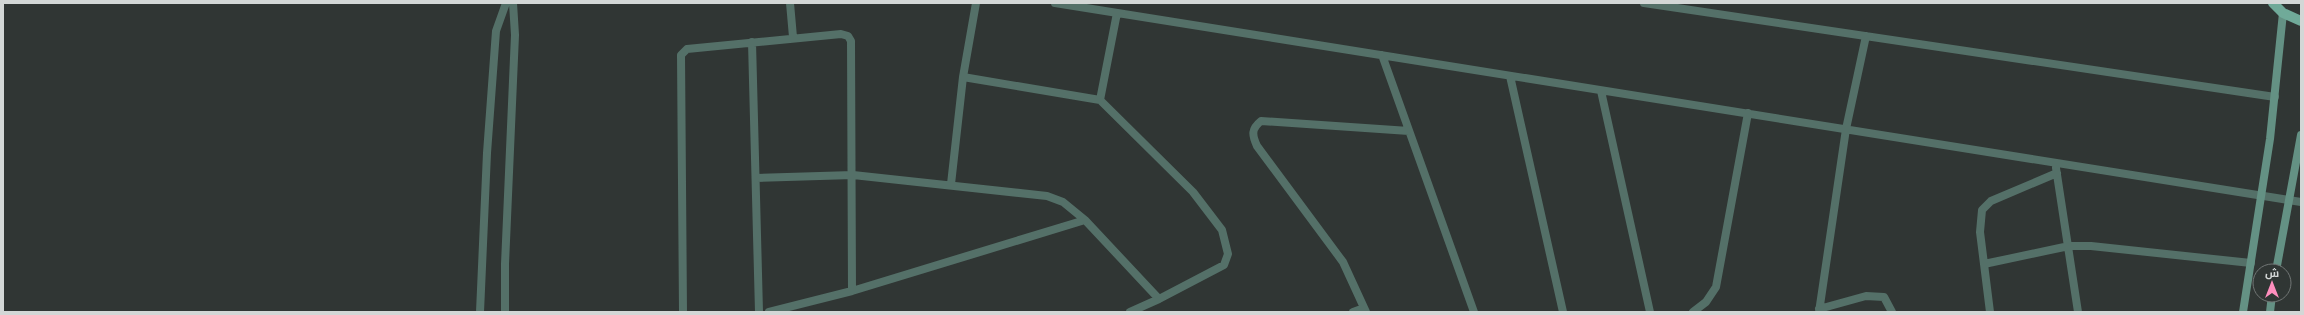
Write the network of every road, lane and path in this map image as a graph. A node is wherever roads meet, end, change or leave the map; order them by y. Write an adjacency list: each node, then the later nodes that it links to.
1 (506, 3): 41 (street)
2 (513, 3): 42 (street)
3 (790, 3): 12 (street)
4 (976, 3): 16 (street)
5 (1055, 3): 8 (street)
6 (1644, 3): 11 (street)
7 (2273, 3): 9 (main road)
8 (1117, 13): 14 (street); 19 (street)
9 (2284, 13): 10 (main road); 18 (main road)
10 (2301, 21)
11 (1866, 36): 18 (street); 21 (street)
12 (793, 38): 13 (street); 26 (street)
13 (752, 42): 27 (street); 43 (street)
14 (1382, 56): 15 (street); 22 (street)
15 (1510, 76): 17 (street); 49 (street)
16 (963, 77): 19 (street); 28 (street)
17 (1601, 90): 20 (street); 50 (street)
18 (2275, 97): 29 (main road)
19 (1100, 100): 38 (street)
20 (1748, 113): 21 (street); 51 (street)
21 (1846, 129): 24 (street); 40 (street)
22 (1409, 131): 39 (street); 48 (street)
23 (2301, 135): 30 (main road)
24 (2054, 162): 25 (street); 29 (street)
25 (2057, 173): 33 (street); 36 (street)
26 (853, 175): 27 (street); 28 (street); 37 (street)
27 (757, 178): 44 (street)
28 (951, 184): 32 (street)
29 (2262, 196): 30 (street); 34 (main road)
30 (2288, 200): 31 (street); 35 (main road)
31 (2301, 202)
32 (1085, 220): 37 (street); 38 (street)
33 (2069, 246): 34 (street); 36 (street); 54 (street)
34 (2251, 263): 55 (main road)
35 (2277, 263)
36 (1984, 264): 53 (street)
37 (852, 291): 45 (street)
38 (1159, 299): 46 (street)
39 (1365, 310): 47 (street)
40 (1819, 311): 52 (street)
41 (480, 312)
42 (505, 312)
43 (683, 312)
44 (759, 312)
45 (769, 312)
46 (1130, 312)
47 (1353, 312)
48 (1474, 312)
49 (1563, 312)
50 (1650, 312)
51 (1693, 312)
52 (1892, 312)
53 (1990, 312)
54 (2078, 312)
55 (2243, 312)

